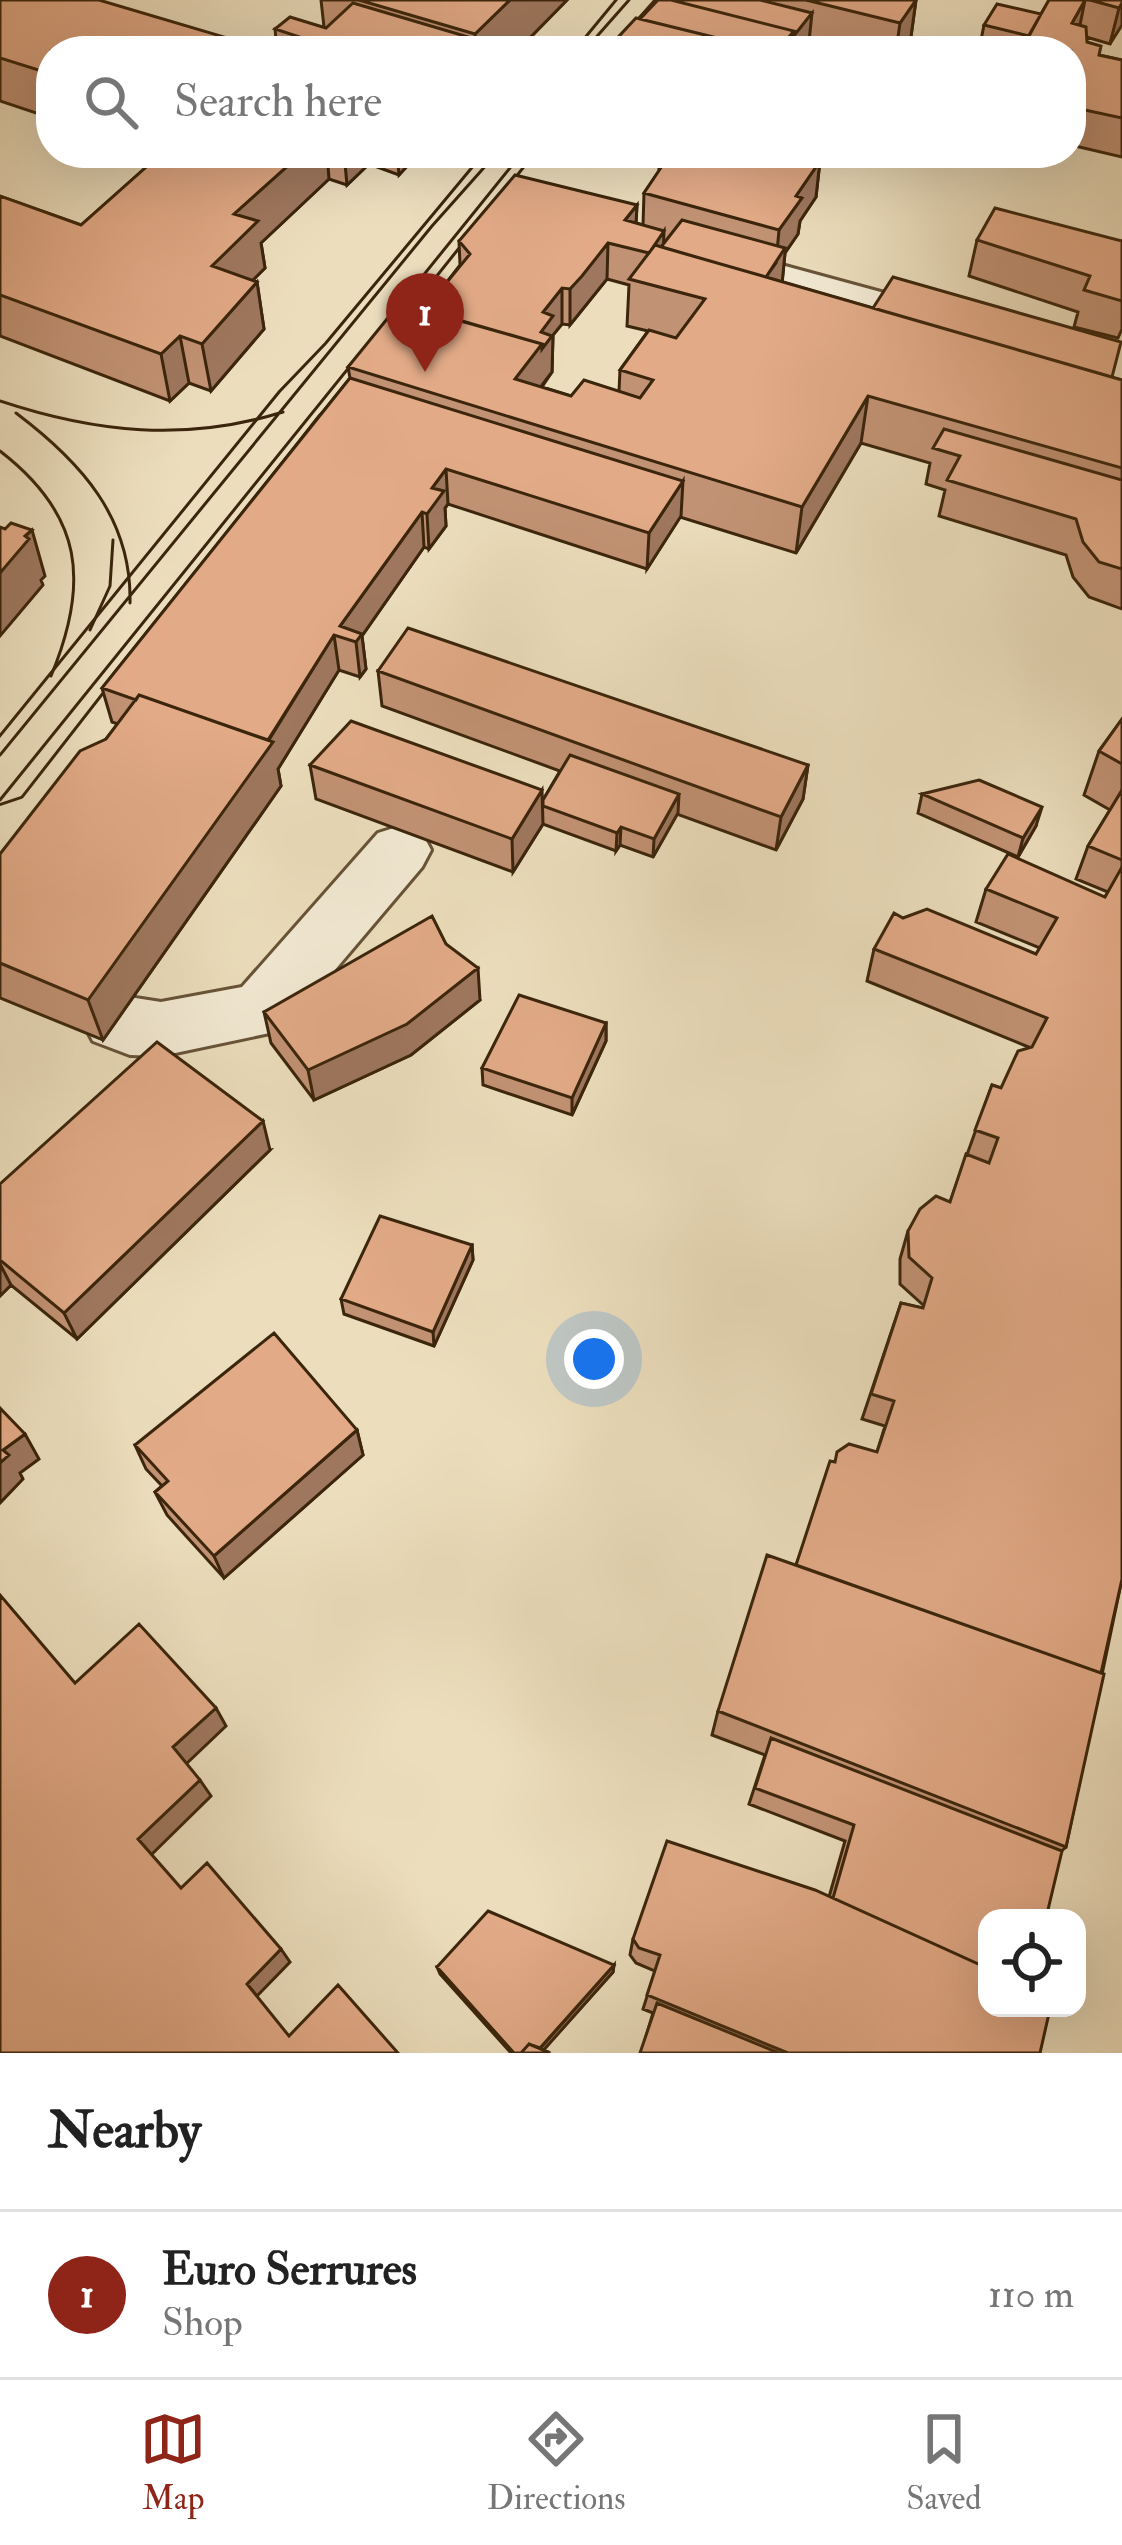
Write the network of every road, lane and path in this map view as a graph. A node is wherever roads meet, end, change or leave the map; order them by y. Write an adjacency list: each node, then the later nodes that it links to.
1 (640, 0): 2 (main road)
2 (610, 36)
3 (497, 168): 4 (main road)
4 (474, 196): 5 (street); 8 (main road)
5 (532, 212)
6 (646, 243): 7 (street)
7 (1011, 344)
8 (0, 780)
9 (400, 850): 10 (street)
10 (116, 1022)

